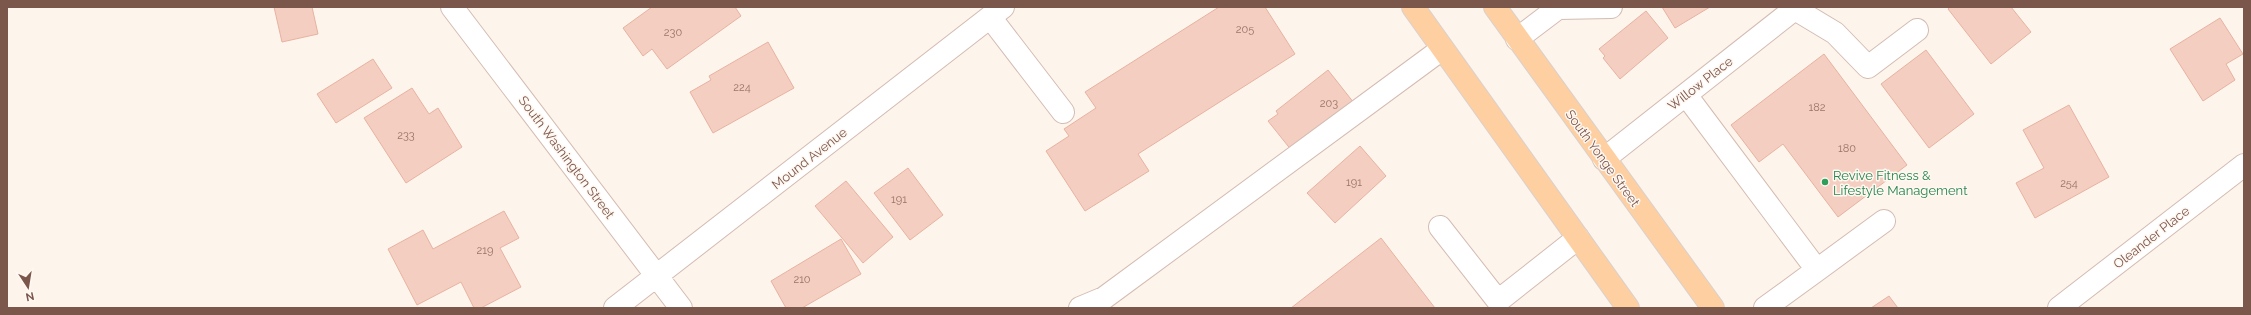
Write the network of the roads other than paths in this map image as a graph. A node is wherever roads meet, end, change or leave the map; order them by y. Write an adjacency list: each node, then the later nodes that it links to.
1 (452, 7): 18 (street, South Washington Street)
2 (1412, 7): 9 (main road)
3 (1494, 7): 8 (main road, South Yonge Street)
4 (1611, 7): 8 (street)
5 (1796, 8): 7 (street); 10 (street, Willow Place)
6 (997, 12): 11 (street); 18 (street, Mound Avenue)
7 (1917, 30)
8 (1517, 39): 12 (main road, South Yonge Street)
9 (1442, 49): 16 (main road); 22 (street)
10 (1686, 95): 12 (street, Willow Place); 17 (street)
11 (1063, 112)
12 (1604, 159): 24 (main road, South Yonge Street)
13 (2244, 165): 26 (street, Oleander Place)
14 (1884, 221): 17 (street)
15 (1440, 227): 19 (street)
16 (1578, 238): 19 (street); 23 (main road)
17 (1817, 270): 25 (street)
18 (657, 276): 20 (street, Mound Avenue); 21 (street, South Washington Street)
19 (1498, 304)
20 (615, 308)
21 (681, 308)
22 (1080, 308)
23 (1628, 308)
24 (1713, 308)
25 (1765, 308)
26 (2059, 308)

